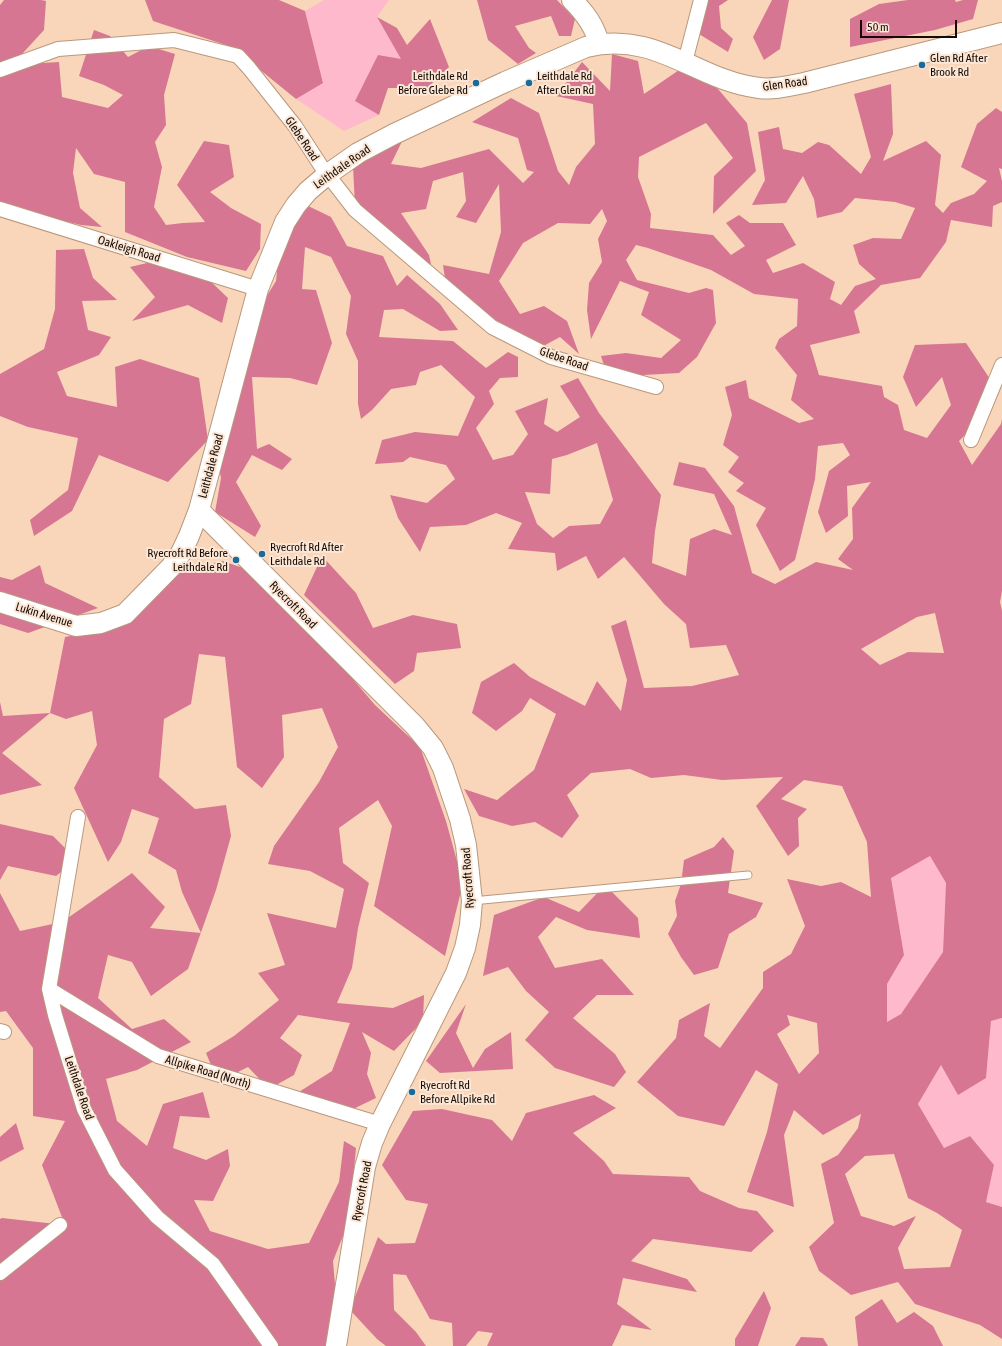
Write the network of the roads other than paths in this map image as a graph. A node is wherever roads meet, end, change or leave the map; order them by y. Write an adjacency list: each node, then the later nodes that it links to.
1 (572, 0): 4 (street)
2 (702, 0): 5 (street)
3 (1002, 33): 5 (street, Glen Road)
4 (600, 44): 5 (street, Glen Road); 7 (street, Leithdale Road)
5 (685, 62)
6 (0, 70): 7 (street, Glebe Road)
7 (328, 174): 9 (street, Leithdale Road); 11 (street, Glebe Road)
8 (0, 209): 9 (street, Oakleigh Road)
9 (258, 289): 13 (street, Leithdale Road)
10 (1002, 365): 12 (street)
11 (656, 387)
12 (971, 440)
13 (199, 510): 14 (street, Lukin Avenue); 17 (street, Ryecroft Road)
14 (0, 602)
15 (78, 817): 18 (street, Leithdale Road)
16 (748, 875): 17 (lane)
17 (472, 901): 19 (street, Ryecroft Road)
18 (49, 989): 19 (street, Allpike Road (North)); 22 (street, Leithdale Road)
19 (380, 1124): 23 (street, Ryecroft Road)
20 (60, 1225): 21 (street)
21 (0, 1273)
22 (271, 1346)
23 (337, 1346)

